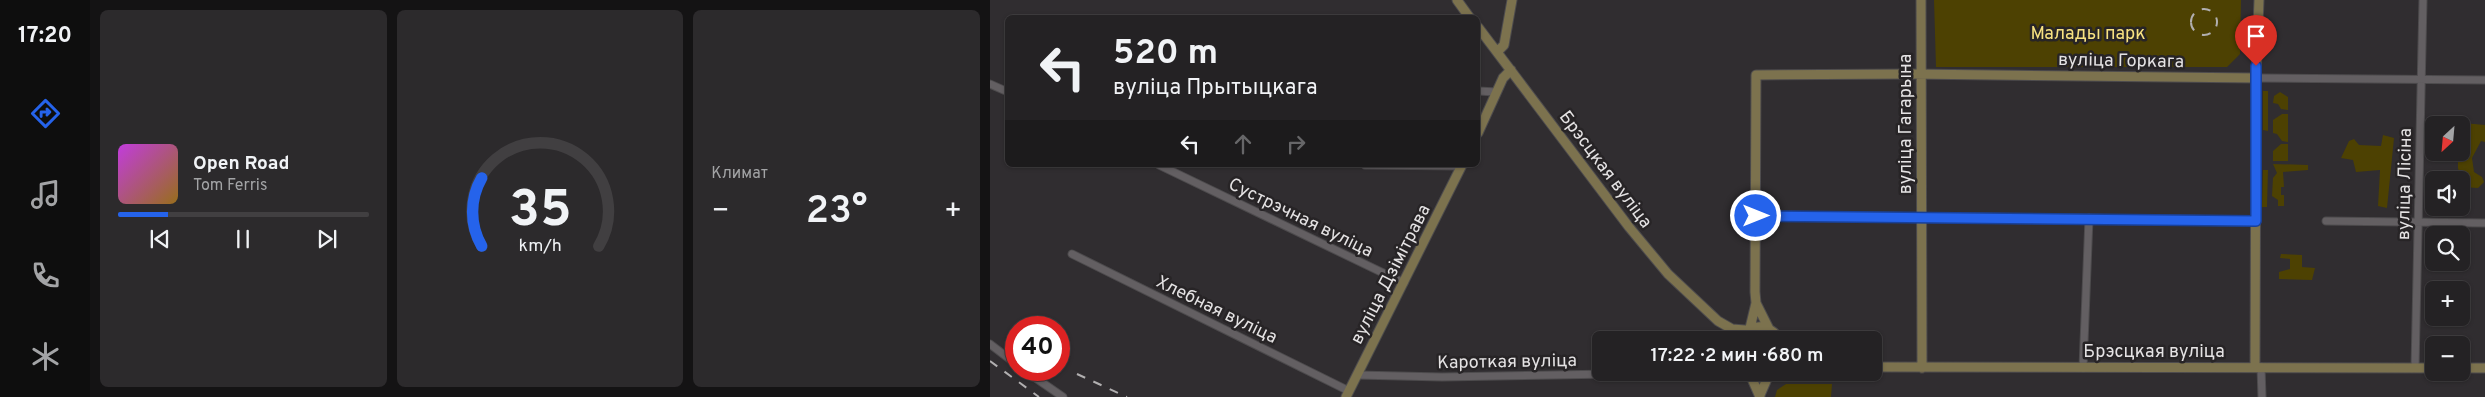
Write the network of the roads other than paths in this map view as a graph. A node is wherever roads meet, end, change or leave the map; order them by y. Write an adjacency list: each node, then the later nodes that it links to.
1 (1457, 0): 6 (main road)
2 (1512, 0): 8 (main road)
3 (1921, 0): 10 (main road, вуліца Гагарына)
4 (2259, 0): 11 (main road)
5 (2423, 0): 12 (street, вуліца Лісіна)
6 (1468, 15)
7 (1480, 31): 8 (main road, Брэсцкая вуліца)
8 (1496, 52): 9 (main road, Брэсцкая вуліца)
9 (1511, 70): 17 (main road); 31 (main road, Брэсцкая вуліца)
10 (1921, 74): 11 (main road, вуліца Горкага); 21 (main road, вуліца Горкага); 22 (main road, вуліца Гагарына)
11 (2256, 78): 12 (street, вуліца Горкага); 24 (main road)
12 (2421, 80): 13 (street, вуліца Горкага); 26 (street, вуліца Лісіна)
13 (2485, 80)
14 (990, 84): 15 (street)
15 (1005, 91)
16 (1480, 91): 17 (street)
17 (1497, 92): 18 (main road)
18 (1480, 129)
19 (1163, 167): 29 (street, Сустрэчная вуліца)
20 (1461, 167): 29 (main road, вуліца Дзімітрава)
21 (1756, 216): 22 (main road); 30 (main road)
22 (1922, 217): 23 (main road); 39 (main road, вуліца Гагарына)
23 (2089, 218): 24 (main road); 40 (street)
24 (2256, 221): 38 (main road)
25 (2326, 221): 26 (street)
26 (2419, 221): 27 (street); 41 (street, вуліца Лісіна)
27 (2485, 223)
28 (1072, 254): 50 (street, Хлебная вуліца)
29 (1404, 283): 45 (main road, вуліца Дзімітрава)
30 (1756, 302): 32 (main road); 33 (main road)
31 (1718, 321): 32 (main road, Брэсцкая вуліца); 34 (main road, Брэсцкая вуліца)
32 (1748, 329): 33 (main road, Брэсцкая вуліца)
33 (1769, 329)
34 (1725, 331)
35 (990, 344): 36 (street)
36 (1005, 356)
37 (1882, 367): 39 (main road, Брэсцкая вуліца)
38 (2258, 367): 40 (main road, Брэсцкая вуліца); 41 (main road, Брэсцкая вуліца); 53 (street)
39 (1922, 368): 40 (main road, Брэсцкая вуліца)
40 (2083, 368)
41 (2415, 368): 42 (main road, Брэсцкая вуліца)
42 (2425, 368)
43 (2470, 368): 44 (main road)
44 (2485, 368)
45 (1357, 375): 46 (street, Кароткая вуліца); 50 (main road, вуліца Дзімітрава)
46 (1592, 375)
47 (1040, 381): 52 (street)
48 (1754, 381): 51 (main road)
49 (1765, 381): 51 (main road)
50 (1348, 394)
51 (1760, 396)
52 (1063, 397)
53 (2262, 397)

